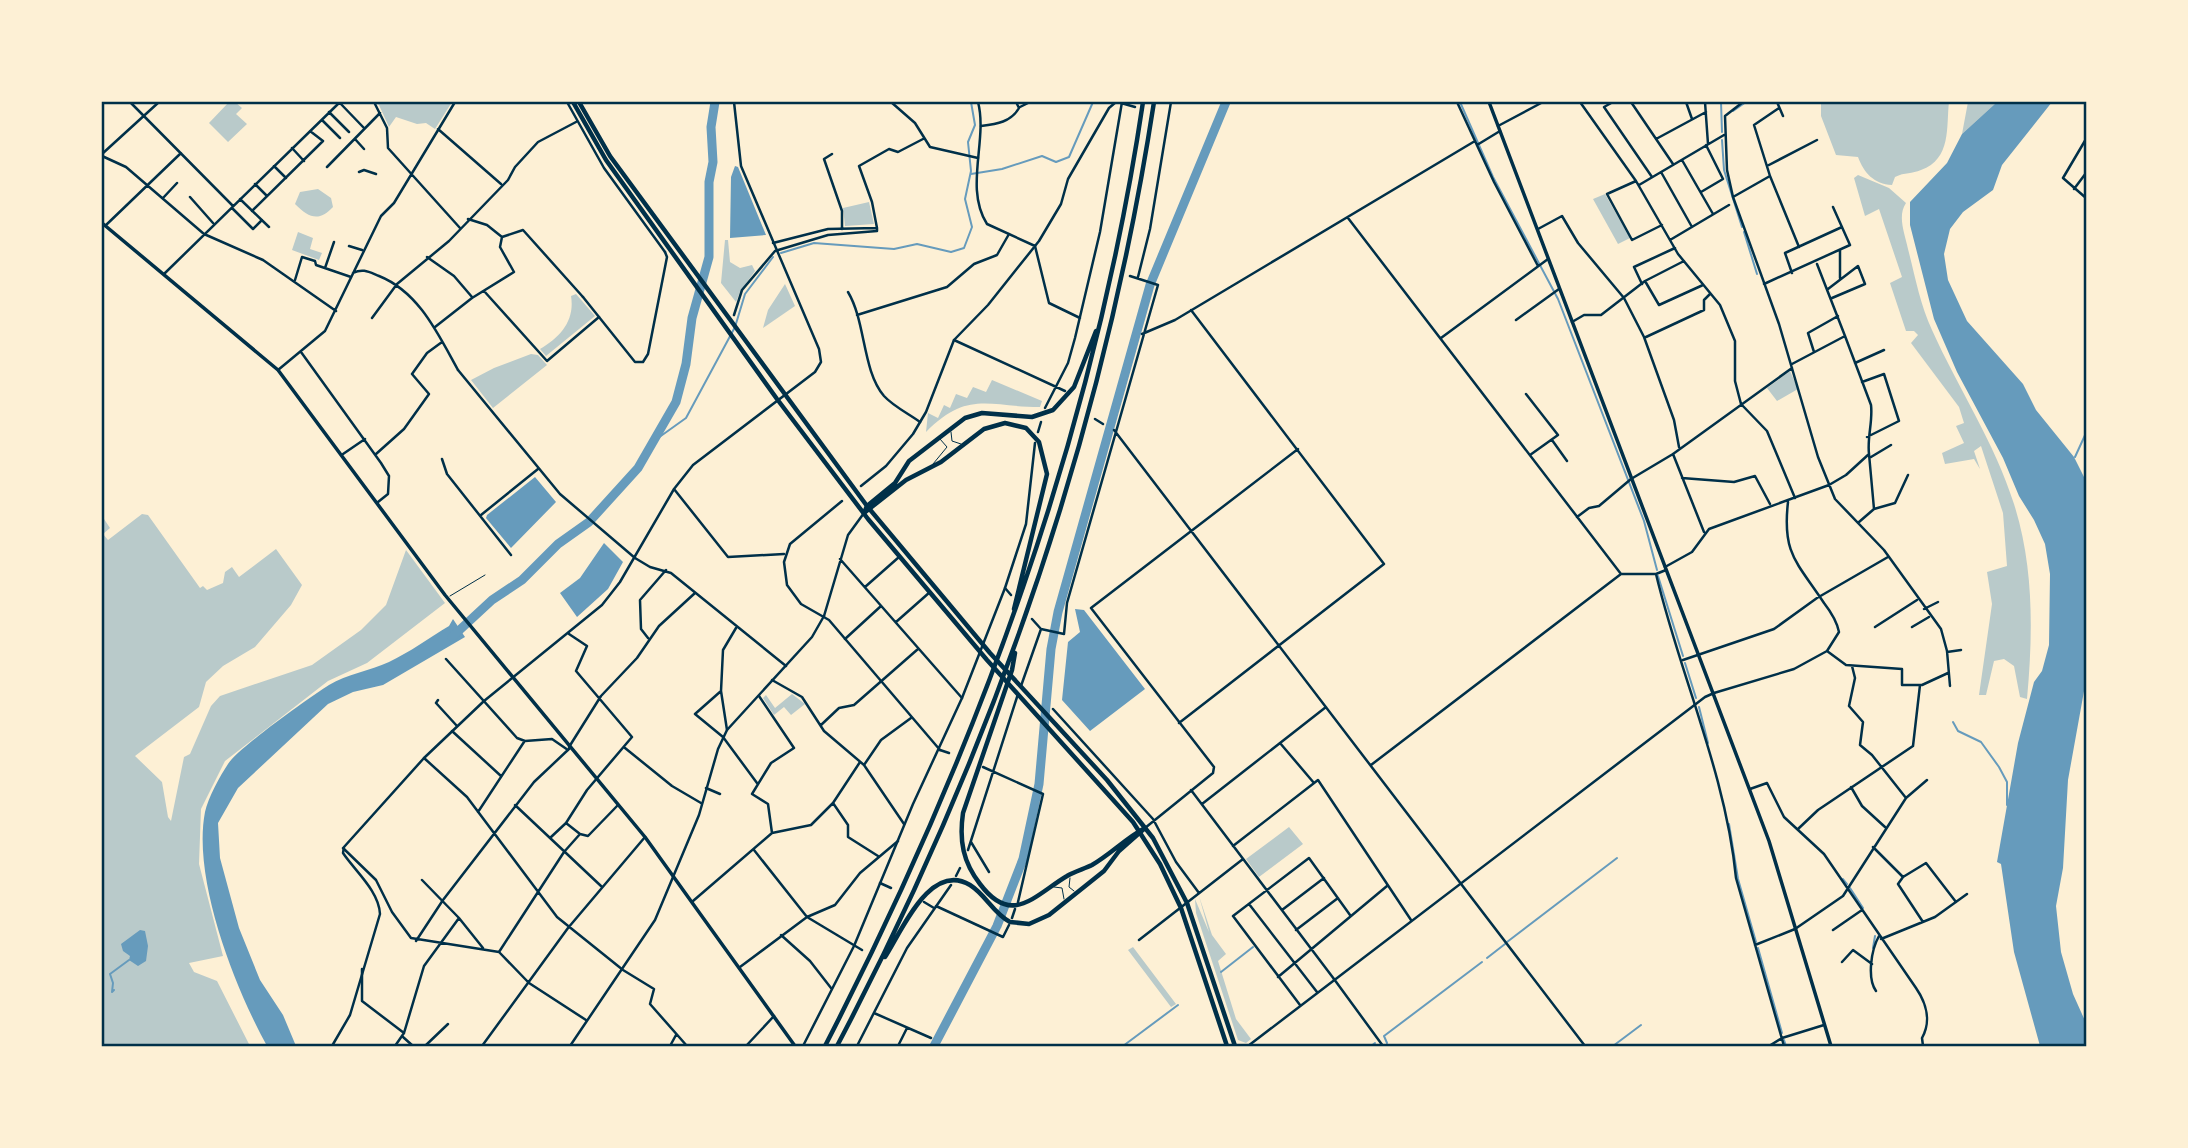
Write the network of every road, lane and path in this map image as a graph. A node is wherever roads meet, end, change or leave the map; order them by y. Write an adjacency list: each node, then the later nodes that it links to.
1 (130, 102): 37 (street)
2 (159, 102): 37 (street)
3 (340, 102): 34 (street); 44 (street)
4 (455, 102): 45 (street)
5 (567, 102): 41 (street)
6 (573, 102): 178 (highway)
7 (579, 102): 177 (highway)
8 (734, 102): 113 (street)
9 (893, 102): 50 (street)
10 (978, 102): 42 (street)
11 (1016, 102): 29 (street)
12 (1030, 102): 29 (street)
13 (1122, 102): 30 (street); 115 (street); 127 (street)
14 (1143, 102): 151 (highway)
15 (1154, 102): 271 (highway)
16 (1171, 102): 35 (street)
17 (1457, 102): 55 (street)
18 (1489, 102): 43 (main road)
19 (1543, 102): 43 (street)
20 (1580, 102): 78 (street)
21 (1613, 102): 75 (street)
22 (1631, 102): 52 (street)
23 (1694, 102): 28 (street)
24 (1705, 102): 33 (street)
25 (1742, 102): 48 (street)
26 (1777, 102): 31 (street)
27 (374, 103): 36 (street)
28 (1687, 103): 39 (street)
29 (1019, 107): 42 (street)
30 (1135, 107)
31 (1779, 108): 38 (street); 67 (street)
32 (1161, 110): 35 (street)
33 (1706, 111): 39 (street); 56 (street)
34 (329, 112): 40 (street); 47 (street)
35 (1170, 112): 134 (street)
36 (380, 113): 44 (street); 71 (street)
37 (144, 116): 59 (street); 61 (street)
38 (1783, 116)
39 (1692, 119): 52 (street)
40 (321, 120): 46 (street); 49 (street)
41 (576, 122): 81 (street); 155 (street)
42 (981, 126): 62 (street)
43 (1499, 128): 55 (street); 107 (main road)
44 (365, 129): 51 (street)
45 (438, 129): 71 (street); 81 (street)
46 (310, 131): 57 (street); 64 (street)
47 (349, 132)
48 (1724, 135): 56 (street); 86 (street)
49 (340, 138)
50 (923, 138): 62 (street); 105 (street)
51 (355, 139): 58 (street); 68 (street)
52 (1656, 139): 65 (street)
53 (2087, 139): 82 (street)
54 (1817, 140): 67 (street)
55 (1476, 143): 95 (street); 126 (street)
56 (1707, 145): 63 (street); 83 (street)
57 (292, 148): 64 (street); 66 (street)
58 (364, 149)
59 (182, 152): 80 (street); 91 (street)
60 (832, 154): 106 (street)
61 (102, 155): 80 (street)
62 (978, 158): 109 (street)
63 (1682, 159): 65 (street); 83 (street)
64 (304, 161): 76 (street)
65 (1673, 164): 70 (street)
66 (274, 166): 76 (street); 79 (street)
67 (1766, 166): 74 (street)
68 (327, 167)
69 (359, 172): 73 (street)
70 (1660, 172): 75 (street); 102 (street)
71 (412, 173): 104 (street); 119 (street)
72 (2087, 173): 82 (street)
73 (376, 174)
74 (1770, 176): 86 (street); 116 (street)
75 (1653, 177): 78 (street)
76 (286, 178): 84 (street)
77 (177, 183): 88 (street)
78 (1637, 183): 100 (street); 100 (street)
79 (255, 184): 84 (street); 89 (street)
80 (147, 185): 88 (street); 98 (street)
81 (502, 185): 96 (street)
82 (2074, 189): 87 (street)
83 (1700, 192): 94 (street)
84 (267, 196): 93 (street)
85 (190, 197): 99 (street)
86 (1733, 197): 140 (street)
87 (2087, 198)
88 (162, 199): 108 (street)
89 (240, 199): 91 (street); 93 (street)
90 (1729, 205): 94 (street)
91 (232, 207): 97 (street); 99 (street)
92 (1833, 207): 103 (street)
93 (252, 211): 97 (street)
94 (1713, 214): 102 (street)
95 (1348, 218): 149 (street); 164 (street)
96 (468, 219): 104 (street); 110 (street)
97 (262, 220): 101 (street)
98 (103, 224): 131 (main road)
99 (214, 224): 108 (street)
100 (1662, 225): 111 (street)
101 (269, 227)
102 (1692, 227): 111 (street)
103 (1842, 227): 116 (street); 120 (street)
104 (460, 228): 121 (street)
105 (877, 228): 106 (street); 118 (street)
106 (842, 229): 113 (street)
107 (1538, 229): 123 (main road); 147 (street)
108 (204, 234): 131 (street); 136 (street)
109 (1009, 234): 115 (street); 153 (street)
110 (502, 237): 143 (street); 155 (street)
111 (1670, 240): 117 (street)
112 (334, 242): 128 (street)
113 (773, 243): 118 (street)
114 (349, 246): 119 (street)
115 (1035, 246): 157 (street); 165 (street)
116 (1799, 247): 130 (street)
117 (1675, 248): 124 (street); 137 (street)
118 (775, 249): 122 (street); 152 (street); 177 (street)
119 (362, 250): 132 (street)
120 (1840, 250): 125 (street); 135 (street)
121 (427, 257): 138 (street); 146 (street)
122 (782, 258)
123 (1548, 259): 126 (street); 141 (main road)
124 (1684, 261): 137 (street); 139 (street)
125 (1816, 262): 130 (street); 142 (street)
126 (1538, 265): 164 (street)
127 (1093, 267): 129 (street); 157 (street)
128 (325, 268): 132 (street); 136 (street)
129 (1100, 269)
130 (1792, 273): 140 (street)
131 (164, 274): 172 (main road)
132 (352, 275): 138 (street); 150 (street)
133 (1130, 276): 134 (street)
134 (1138, 277): 161 (street)
135 (1840, 278): 142 (street); 148 (street)
136 (295, 280): 150 (street)
137 (1643, 283): 139 (street); 147 (street)
138 (397, 284): 156 (street); 160 (street)
139 (1703, 285): 145 (street)
140 (1763, 285): 171 (street)
141 (1559, 289): 158 (street); 159 (main road)
142 (1828, 289): 148 (street)
143 (484, 291): 146 (street); 155 (street)
144 (848, 292): 153 (street)
145 (1710, 294): 163 (street); 179 (street)
146 (472, 298): 160 (street)
147 (1624, 298): 159 (street); 163 (street)
148 (1832, 298): 154 (street)
149 (1191, 310): 161 (street); 196 (street)
150 (336, 311): 168 (street)
151 (1104, 311): 184 (highway); 256 (highway)
152 (734, 315)
153 (857, 315): 182 (street)
154 (1838, 316): 162 (street); 169 (street)
155 (599, 317)
156 (372, 318)
157 (1080, 318): 174 (street)
158 (1516, 320)
159 (1571, 322): 208 (main road)
160 (435, 327): 166 (street)
161 (1142, 334): 187 (street)
162 (1845, 336): 169 (street); 170 (street)
163 (1644, 337): 195 (street)
164 (1440, 338): 200 (street)
165 (954, 340): 174 (street); 182 (street)
166 (442, 342): 198 (street); 205 (street)
167 (1884, 351): 170 (street)
168 (301, 352): 172 (street); 189 (street)
169 (1814, 352): 171 (street)
170 (1855, 363): 173 (street)
171 (1793, 365): 179 (street); 209 (street)
172 (278, 370): 197 (main road)
173 (1862, 382): 188 (street); 188 (street)
174 (1055, 386): 175 (street); 180 (street)
175 (1065, 391)
176 (1526, 394): 191 (street)
177 (783, 395): 178 (street); 217 (highway)
178 (778, 399): 211 (street); 219 (highway)
179 (1741, 404): 195 (street); 212 (street)
180 (1045, 408)
181 (1095, 419): 185 (street)
182 (920, 422): 210 (street)
183 (1041, 422): 186 (street)
184 (954, 424): 190 (highway); 193 (lane)
185 (1103, 424)
186 (1038, 432)
187 (1115, 432): 223 (street); 254 (street)
188 (1867, 437): 201 (street)
189 (365, 439): 197 (street); 198 (street)
190 (934, 440): 204 (lane); 217 (highway)
191 (1552, 440): 200 (street); 203 (street)
192 (1035, 443): 237 (street)
193 (964, 444): 204 (highway); 256 (highway)
194 (1891, 445): 201 (street)
195 (1679, 447): 199 (street)
196 (1298, 449): 223 (street); 260 (street)
197 (343, 454): 214 (main road)
198 (376, 454): 214 (street)
199 (1673, 454): 207 (street); 208 (street)
200 (1530, 455): 221 (street)
201 (1870, 455): 209 (street); 218 (street)
202 (442, 459): 220 (street)
203 (1567, 460)
204 (933, 466): 217 (highway)
205 (538, 469): 220 (street); 229 (street)
206 (1908, 475): 218 (street)
207 (1682, 478): 216 (street); 224 (street)
208 (1631, 480): 221 (street); 231 (main road)
209 (1829, 485): 212 (street); 222 (street)
210 (861, 486)
211 (674, 489): 225 (street); 229 (street)
212 (1796, 498): 215 (street)
213 (842, 501): 225 (street)
214 (378, 502): 242 (main road)
215 (1788, 502): 216 (street); 241 (street)
216 (1770, 504): 224 (street)
217 (868, 508): 219 (highway); 259 (highway)
218 (1874, 509): 222 (street)
219 (864, 513): 227 (highway); 230 (street)
220 (481, 515): 226 (street)
221 (1577, 517): 233 (street)
222 (1859, 522): 228 (street)
223 (1191, 531): 260 (street); 291 (street)
224 (1704, 533): 231 (street)
225 (786, 554): 247 (street)
226 (511, 555)
227 (900, 556): 236 (street); 238 (highway)
228 (1888, 557): 241 (street); 243 (street)
229 (635, 558): 232 (street); 255 (street)
230 (840, 559): 236 (street); 247 (street)
231 (1666, 568): 234 (street); 266 (main road)
232 (666, 570): 239 (street); 257 (street)
233 (1621, 574): 234 (street); 305 (street)
234 (1656, 574): 268 (street)
235 (485, 575): 242 (lane)
236 (865, 587): 245 (street)
237 (1005, 588): 240 (street); 259 (street)
238 (930, 592): 250 (street); 264 (highway)
239 (695, 593): 253 (street); 257 (street)
240 (1011, 595)
241 (1820, 596): 262 (street); 266 (street)
242 (449, 598): 273 (main road)
243 (1917, 600): 246 (street); 252 (street)
244 (1938, 602): 246 (street)
245 (881, 606): 250 (street); 258 (street)
246 (1924, 609): 248 (street)
247 (824, 616): 258 (street); 269 (street)
248 (1929, 617): 251 (street); 265 (street)
249 (1032, 620): 254 (street)
250 (896, 622): 261 (street)
251 (1912, 626)
252 (1875, 627)
253 (736, 628): 269 (street); 279 (street)
254 (1041, 629): 277 (street)
255 (569, 634): 273 (street); 283 (street)
256 (1007, 637): 440 (highway)
257 (649, 639): 283 (street)
258 (845, 639): 275 (street)
259 (983, 644): 264 (street); 277 (highway)
260 (1280, 646): 288 (street); 291 (street)
261 (918, 649): 275 (street); 284 (street)
262 (1828, 650): 270 (street); 280 (street)
263 (1961, 650): 265 (street)
264 (981, 651): 282 (highway); 284 (street)
265 (1947, 652): 272 (street)
266 (1699, 655): 268 (street); 280 (main road)
267 (446, 659): 286 (street)
268 (1681, 661): 287 (street)
269 (786, 666): 274 (street)
270 (1852, 666): 276 (street); 306 (street)
271 (1010, 668): 376 (highway); 411 (highway)
272 (1949, 673): 276 (street); 278 (street)
273 (514, 679): 286 (street); 299 (main road)
274 (772, 680): 281 (street); 292 (street)
275 (882, 680): 290 (street); 292 (street)
276 (1920, 685): 306 (street)
277 (1021, 686): 329 (highway)
278 (1950, 686)
279 (721, 691): 294 (street); 296 (street)
280 (1714, 693): 287 (street); 316 (main road)
281 (758, 694): 294 (street); 312 (street)
282 (1018, 694): 308 (street); 333 (highway)
283 (601, 696): 299 (street); 300 (street)
284 (962, 698): 301 (street)
285 (438, 699): 293 (street)
286 (484, 701): 293 (street); 297 (street)
287 (1696, 704): 357 (street); 397 (street)
288 (1326, 707): 298 (street); 305 (street)
289 (1053, 709): 326 (street)
290 (911, 718): 301 (street); 304 (street)
291 (1180, 723): 317 (street)
292 (821, 725): 304 (street)
293 (458, 726): 295 (street)
294 (727, 730): 296 (street)
295 (452, 731): 303 (street); 309 (street)
296 (723, 737): 312 (street); 315 (street)
297 (525, 741): 299 (street); 309 (street)
298 (1280, 743): 313 (street); 322 (street)
299 (569, 748): 310 (main road); 323 (street)
300 (625, 748): 310 (street); 320 (street)
301 (940, 750): 302 (street); 328 (street)
302 (949, 753)
303 (424, 758): 325 (street); 342 (street)
304 (862, 763): 321 (street); 328 (street)
305 (1371, 765): 357 (street)
306 (1881, 766): 314 (street); 319 (street)
307 (983, 767): 308 (street)
308 (992, 771): 339 (street); 376 (street)
309 (501, 776): 325 (street)
310 (596, 780): 324 (main road); 327 (street)
311 (1927, 780): 319 (street)
312 (757, 782): 332 (street)
313 (1314, 783): 340 (street); 360 (street)
314 (1851, 787): 330 (street); 331 (street)
315 (706, 788): 318 (street); 320 (street)
316 (1750, 789): 331 (street); 389 (main road)
317 (1191, 790): 322 (street); 326 (street)
318 (720, 794)
319 (1906, 798): 330 (street)
320 (702, 803): 351 (street)
321 (833, 803): 332 (street); 346 (street)
322 (1202, 804): 340 (street)
323 (516, 805): 334 (street); 337 (street)
324 (618, 805): 335 (street); 336 (main road)
325 (478, 812): 334 (street)
326 (1153, 819): 329 (street); 367 (street)
327 (566, 823): 335 (street); 337 (street)
328 (904, 824): 338 (street)
329 (1145, 828): 333 (highway); 374 (highway)
330 (1886, 828): 341 (street)
331 (1798, 829): 364 (street)
332 (772, 833): 343 (street)
333 (1140, 833): 350 (highway); 363 (highway); 379 (highway)
334 (495, 834): 366 (street); 370 (street)
335 (580, 834): 345 (street)
336 (645, 837): 351 (main road); 359 (street)
337 (550, 838): 345 (street)
338 (898, 841): 346 (street); 356 (street)
339 (971, 842): 344 (street); 349 (street)
340 (1233, 846): 347 (street)
341 (1873, 847): 353 (street); 364 (street)
342 (343, 848): 395 (street); 409 (street)
343 (754, 850): 371 (street); 383 (street)
344 (968, 850)
345 (564, 852): 359 (street); 366 (street)
346 (878, 856): 383 (street)
347 (1242, 859): 365 (street); 367 (street)
348 (960, 868): 352 (street)
349 (989, 872)
350 (1073, 873): 361 (highway); 363 (lane)
351 (673, 874): 371 (main road); 410 (street)
352 (956, 876)
353 (1903, 877): 373 (street); 387 (street)
354 (1324, 878): 365 (street); 369 (street); 380 (street)
355 (422, 880): 370 (street)
356 (880, 883): 362 (street); 398 (street)
357 (1460, 883): 385 (street); 448 (street)
358 (951, 885): 378 (street)
359 (601, 886): 388 (street)
360 (1387, 886): 382 (street); 385 (street)
361 (1052, 887): 376 (highway); 377 (lane)
362 (891, 888)
363 (1083, 889): 377 (highway)
364 (1848, 889): 381 (street); 389 (street)
365 (1267, 891): 375 (street); 380 (street)
366 (538, 893): 388 (street); 402 (street)
367 (1199, 893): 374 (street)
368 (1967, 894): 373 (street)
369 (1338, 898): 382 (street); 390 (street)
370 (443, 900): 384 (street); 395 (street)
371 (693, 901): 407 (main road)
372 (923, 902): 378 (street)
373 (1956, 902): 387 (street)
374 (1187, 903): 379 (street); 445 (highway)
375 (1250, 904): 403 (street); 412 (street)
376 (1016, 905): 386 (street)
377 (1062, 905): 386 (highway)
378 (935, 907): 386 (street); 408 (street)
379 (1181, 908): 394 (street); 444 (highway)
380 (1282, 910): 390 (street)
381 (1862, 910): 391 (street); 393 (street)
382 (1350, 915): 399 (street)
383 (807, 917): 392 (street); 398 (street)
384 (459, 918): 396 (street); 400 (street)
385 (1411, 920): 413 (street)
386 (1010, 922): 411 (highway)
387 (1923, 922): 393 (street)
388 (568, 928): 410 (street); 414 (street)
389 (1796, 928): 397 (street); 423 (main road)
390 (1296, 930): 399 (street)
391 (1833, 930)
392 (781, 935): 407 (street); 415 (street)
393 (1880, 938): 406 (street); 452 (street)
394 (1139, 940)
395 (416, 941): 396 (street)
396 (438, 944): 400 (street); 425 (street)
397 (1755, 945): 428 (street)
398 (854, 946): 401 (street); 415 (street)
399 (1310, 948): 403 (street); 413 (street)
400 (484, 949): 402 (street)
401 (862, 950)
402 (499, 951): 414 (street)
403 (1294, 962): 412 (street); 417 (street)
404 (1842, 962): 406 (street)
405 (890, 964): 408 (street)
406 (1872, 964): 416 (street)
407 (740, 967): 420 (main road)
408 (897, 967): 419 (street)
409 (362, 969): 425 (street); 429 (street)
410 (623, 970): 421 (street); 426 (street)
411 (873, 975): 441 (highway)
412 (1278, 976): 418 (street)
413 (1334, 979): 417 (street); 447 (street)
414 (528, 983): 421 (street); 433 (street)
415 (833, 990): 439 (street)
416 (1876, 991)
417 (1317, 992): 418 (street)
418 (1300, 1005): 446 (street)
419 (874, 1013): 424 (street); 442 (street)
420 (774, 1016): 437 (street); 438 (main road)
421 (588, 1021): 434 (street)
422 (447, 1024): 432 (street)
423 (1825, 1025): 428 (street); 451 (main road)
424 (907, 1028): 427 (street); 443 (street)
425 (403, 1034): 430 (street); 431 (street)
426 (676, 1035): 435 (street); 436 (street)
427 (931, 1038)
428 (1782, 1038): 449 (street); 450 (street)
429 (332, 1046)
430 (396, 1046)
431 (413, 1046)
432 (425, 1046)
433 (482, 1046)
434 (570, 1046)
435 (670, 1046)
436 (687, 1046)
437 (746, 1046)
438 (795, 1046)
439 (803, 1046)
440 (825, 1046)
441 (836, 1046)
442 (857, 1046)
443 (898, 1046)
444 (1227, 1046)
445 (1235, 1046)
446 (1248, 1046)
447 (1383, 1046)
448 (1585, 1046)
449 (1769, 1046)
450 (1784, 1046)
451 (1831, 1046)
452 (1923, 1046)

